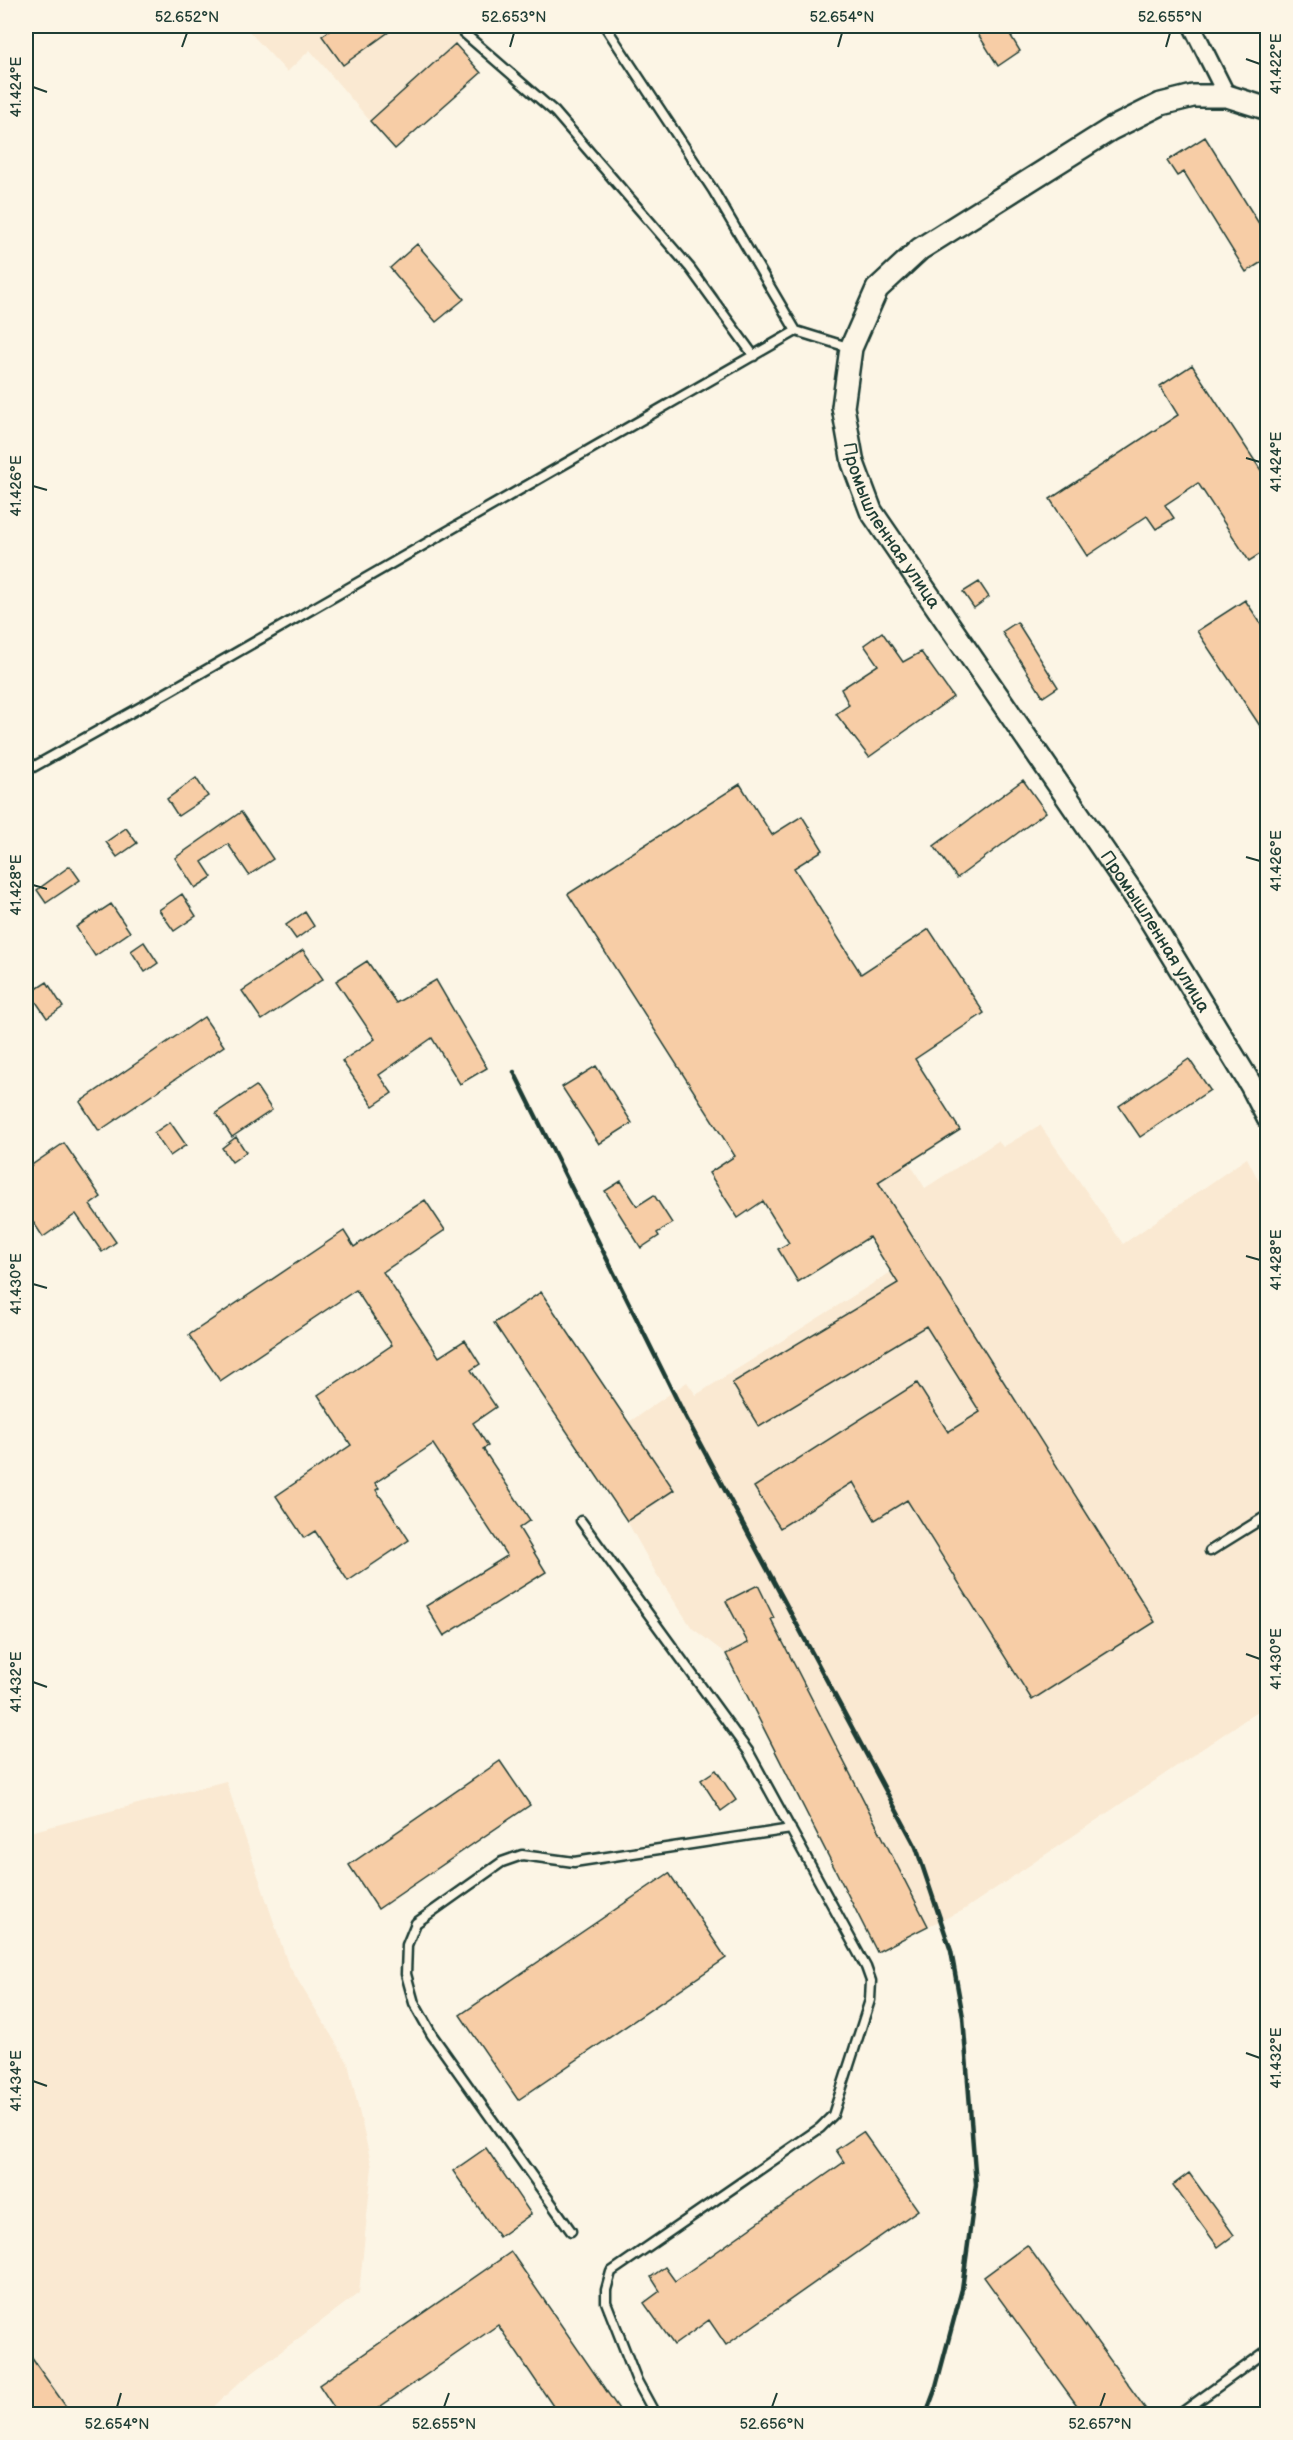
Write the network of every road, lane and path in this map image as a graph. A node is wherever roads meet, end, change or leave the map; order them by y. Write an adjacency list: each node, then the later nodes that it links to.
1 (456, 26): 8 (lane)
2 (605, 26): 6 (lane)
3 (1192, 26): 4 (street)
4 (1227, 96): 5 (street, Промышленная улица); 7 (street, Промышленная улица)
5 (1268, 109)
6 (796, 331): 7 (lane); 8 (lane)
7 (851, 348): 10 (street, Промышленная улица)
8 (754, 356): 9 (lane)
9 (26, 771)
10 (1268, 1118)
11 (1268, 1515): 13 (lane)
12 (581, 1521): 14 (lane)
13 (1210, 1551)
14 (791, 1829): 15 (lane); 17 (lane)
15 (571, 2231)
16 (1268, 2350): 18 (lane)
17 (655, 2415)
18 (1180, 2415)

